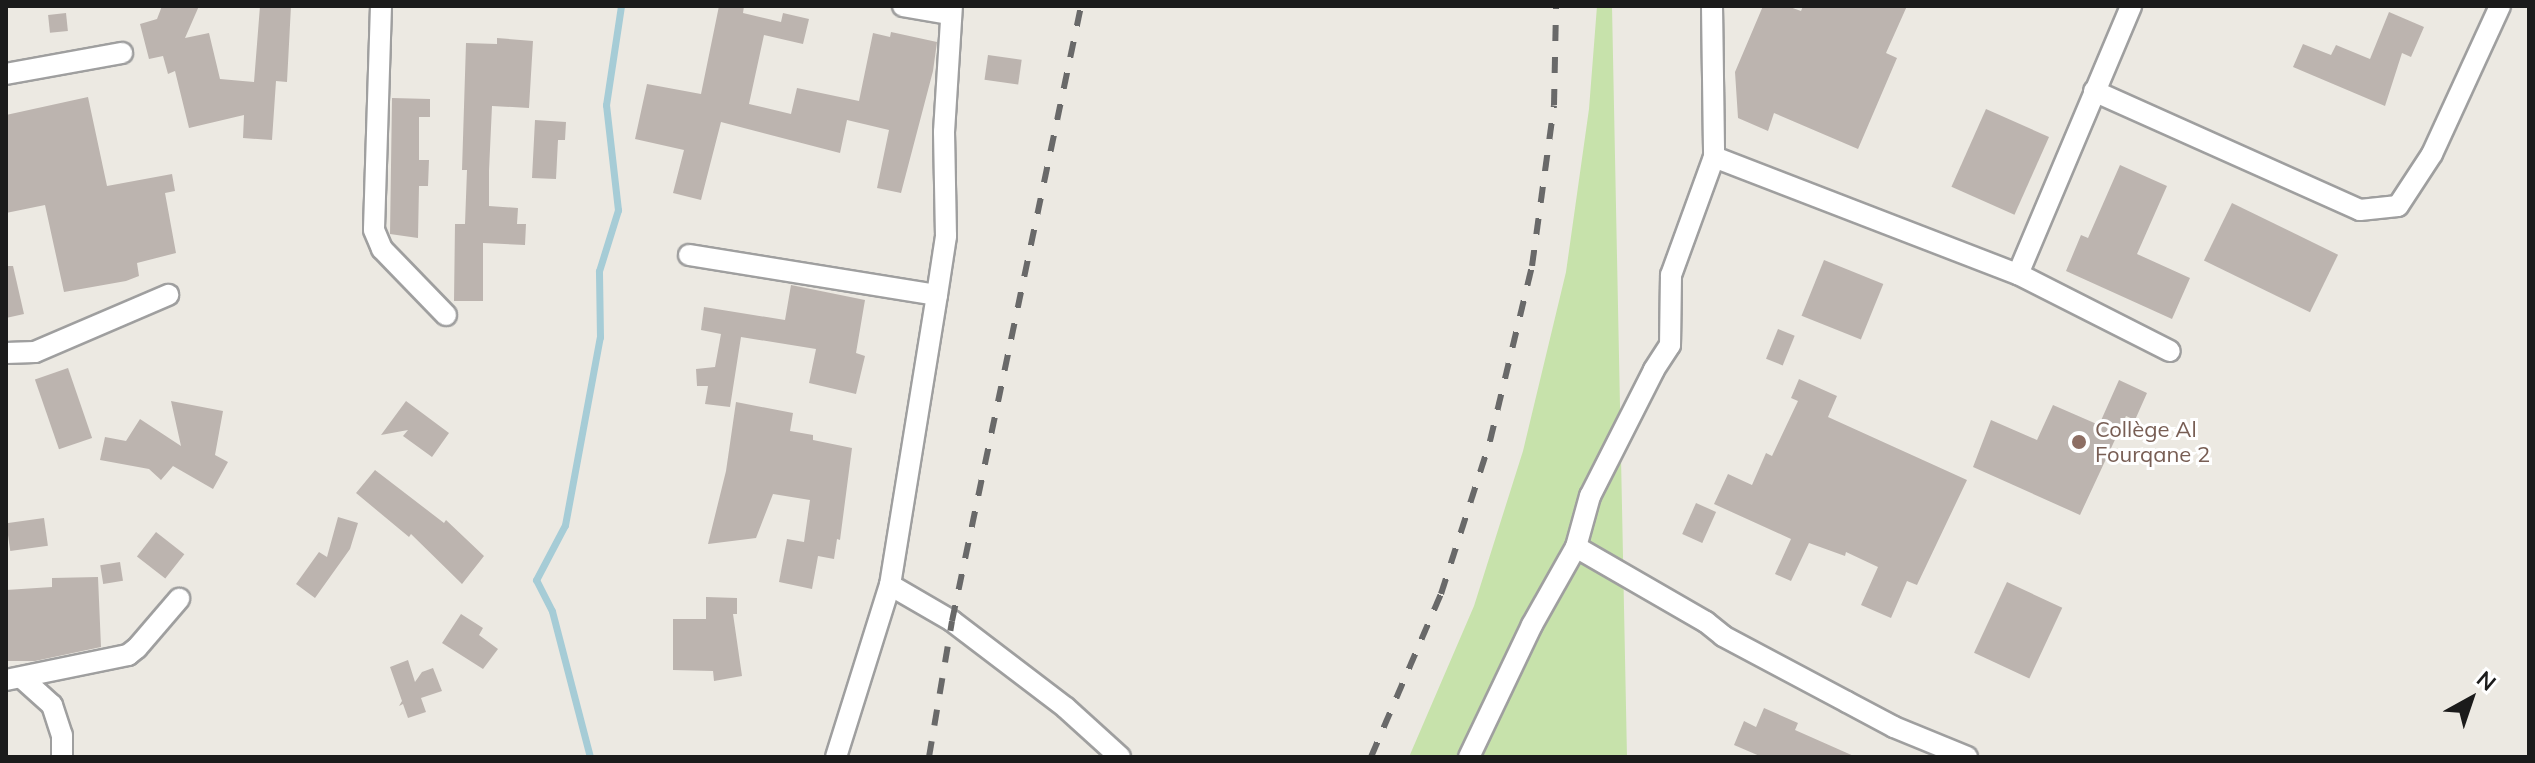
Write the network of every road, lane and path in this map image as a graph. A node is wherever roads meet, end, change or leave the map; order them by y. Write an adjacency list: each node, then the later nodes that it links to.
1 (381, 6): 15 (street)
2 (903, 6): 6 (street)
3 (1712, 6): 10 (street)
4 (2131, 6): 9 (street)
5 (2500, 6): 9 (street)
6 (951, 10): 14 (street)
7 (122, 53): 8 (street)
8 (6, 74)
9 (2094, 91): 12 (street)
10 (1714, 157): 12 (street); 18 (street)
11 (689, 255): 14 (street)
12 (2018, 274): 16 (street)
13 (168, 295): 17 (street)
14 (937, 295): 19 (street)
15 (446, 315)
16 (2170, 351)
17 (6, 353)
18 (1576, 547): 25 (street); 26 (street)
19 (890, 585): 23 (street); 24 (street)
20 (179, 599): 21 (street)
21 (14, 680): 22 (street)
22 (62, 757)
23 (836, 757)
24 (1120, 757)
25 (1469, 757)
26 (1967, 757)

